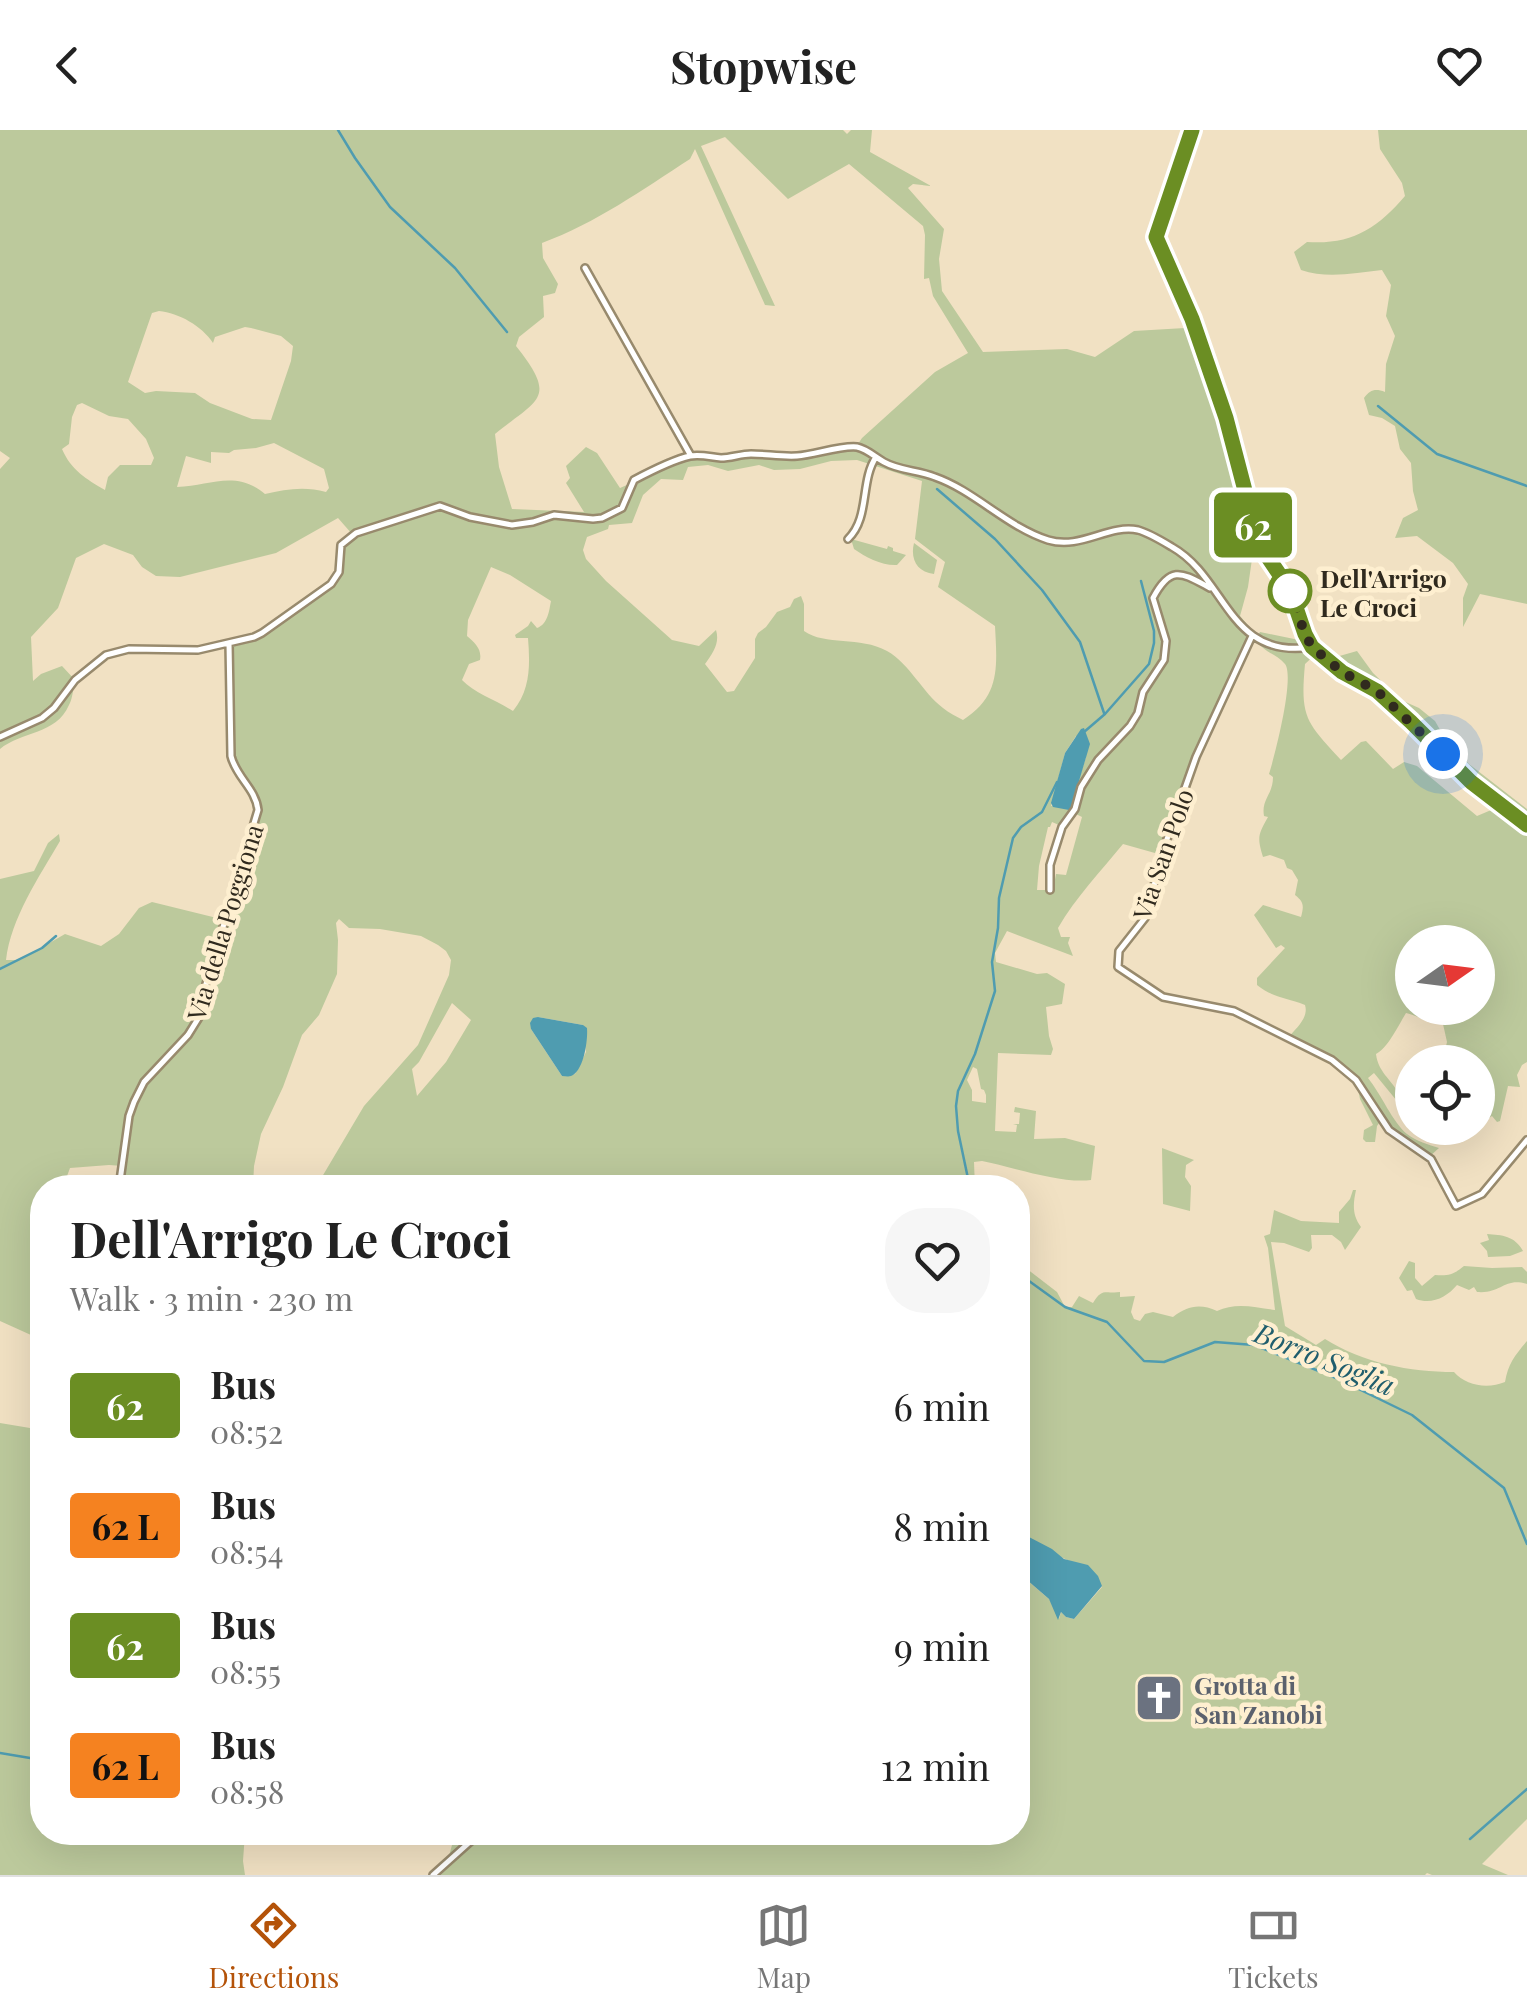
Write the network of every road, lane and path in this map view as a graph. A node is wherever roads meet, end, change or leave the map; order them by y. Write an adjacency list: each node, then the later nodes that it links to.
1 (1192, 130): 9 (street)
2 (584, 268): 3 (street)
3 (691, 456): 4 (street); 8 (street)
4 (876, 458): 5 (street); 6 (street)
5 (848, 539)
6 (1213, 590): 7 (street); 12 (street)
7 (1252, 636): 9 (street); 13 (street, Via San Polo)
8 (229, 643): 10 (street); 14 (street, Via della Poggiona)
9 (1312, 647): 11 (street)
10 (0, 737)
11 (1527, 825)
12 (1050, 890)
13 (1527, 1140)
14 (121, 1175)
15 (466, 1845): 16 (street)
16 (433, 1875)

